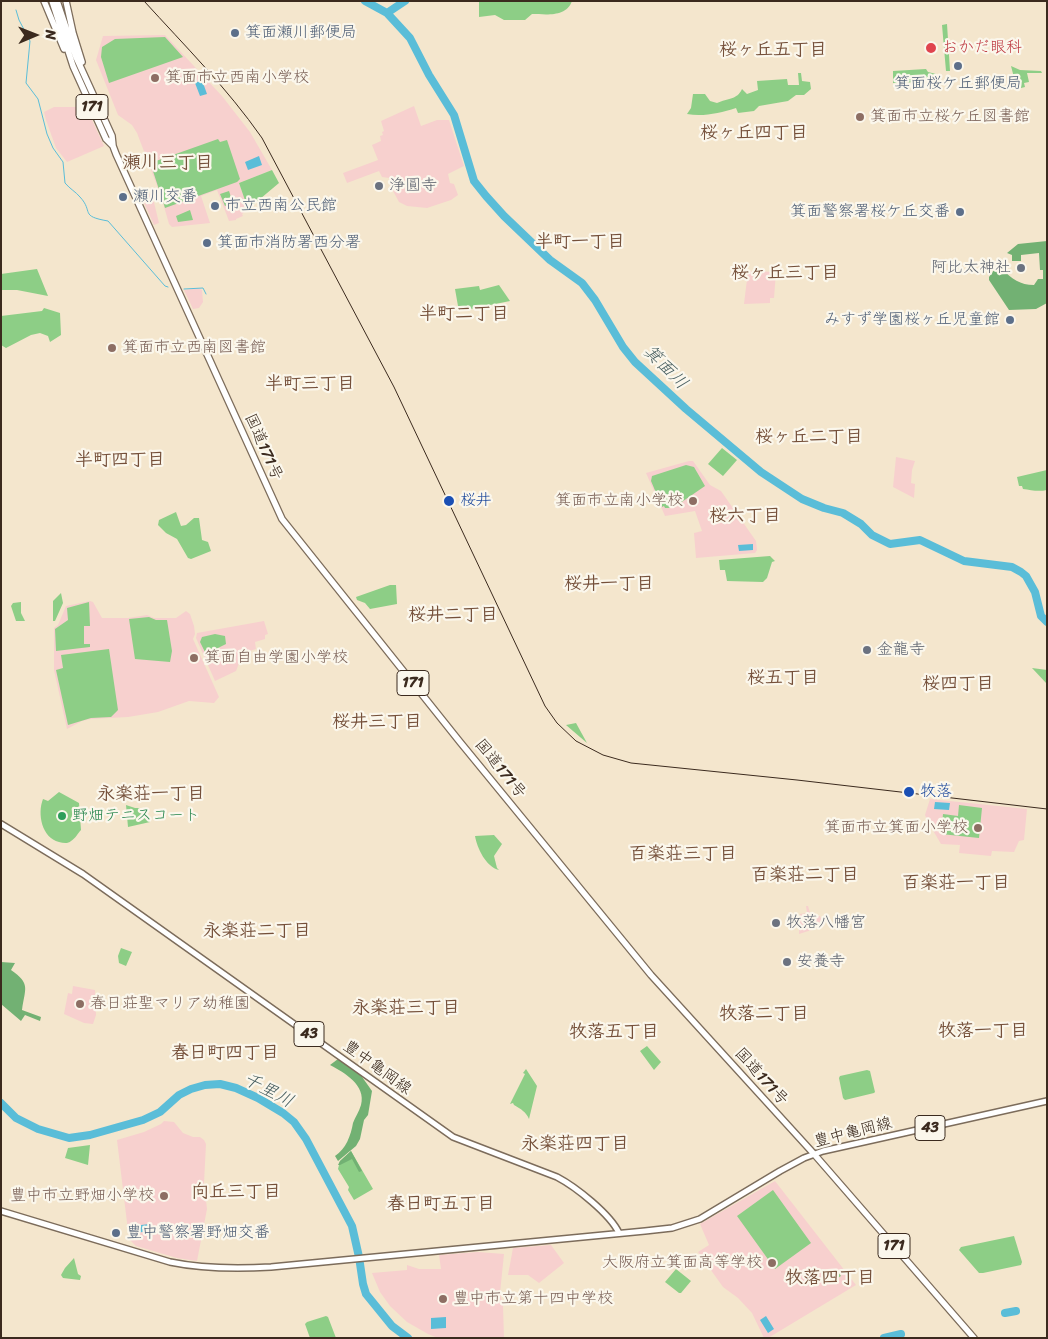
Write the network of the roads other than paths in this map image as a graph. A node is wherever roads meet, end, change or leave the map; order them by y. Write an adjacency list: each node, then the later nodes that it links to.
1 (44, 1): 5 (highway)
2 (52, 1): 5 (highway, 国道171号 / 171)
3 (57, 1): 6 (highway, 国道171号 / 171)
4 (66, 1): 6 (highway)
5 (73, 66): 7 (highway, 国道171号 / 171)
6 (85, 74): 7 (highway, 国道171号 / 171)
7 (112, 146): 10 (highway, 国道171号 / 171)
8 (1, 824): 12 (main road, 豊中亀岡線 / 43)
9 (1047, 1101): 10 (main road, 豊中亀岡線 / 43)
10 (814, 1154): 12 (main road, 豊中亀岡線 / 43); 13 (highway, 国道171号 / 171)
11 (1, 1210): 12 (main road, 豊中亀岡線 / 43)
12 (619, 1233)
13 (974, 1338)

